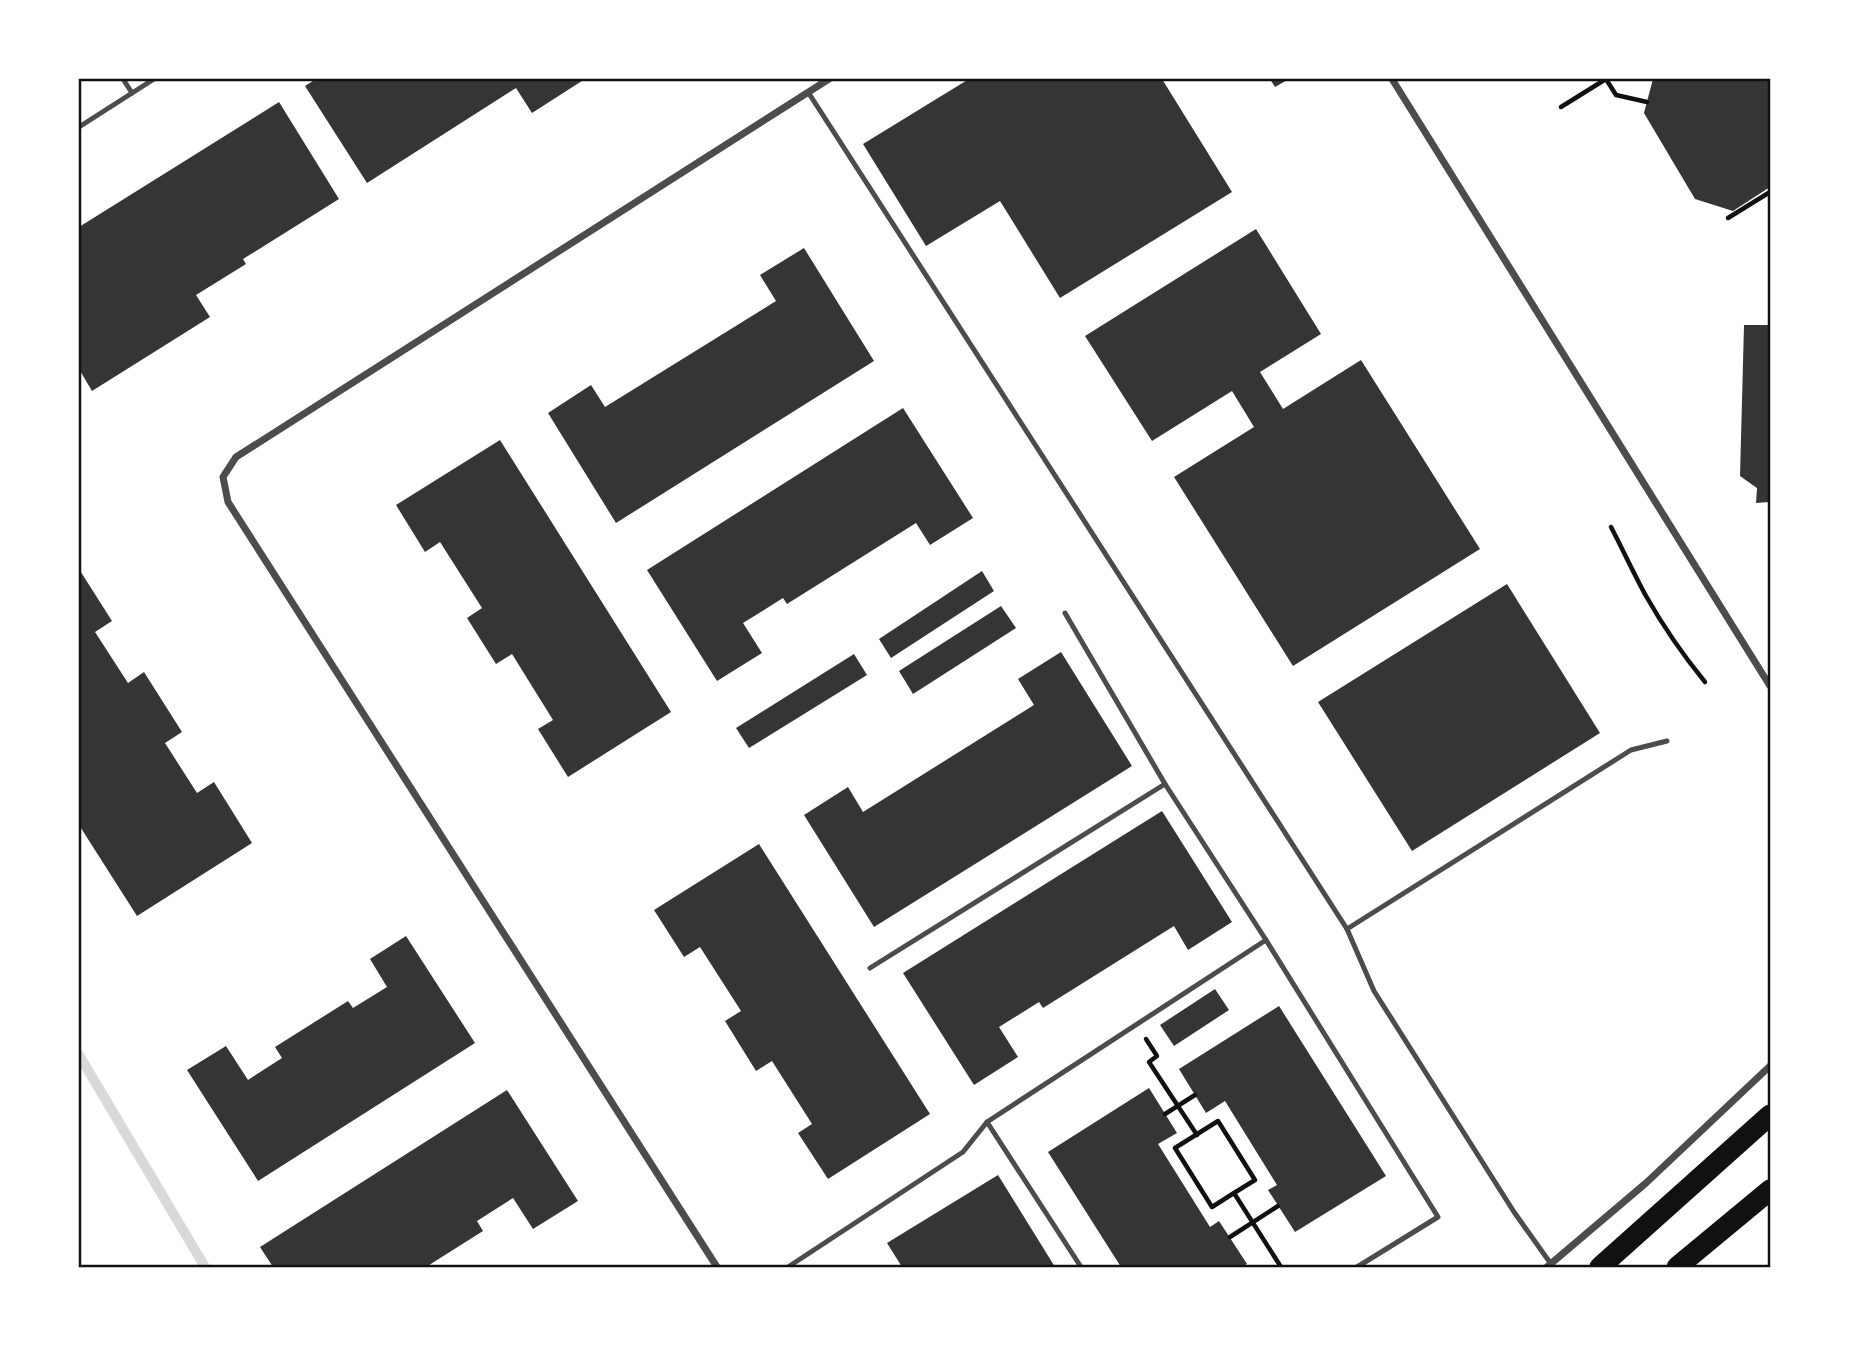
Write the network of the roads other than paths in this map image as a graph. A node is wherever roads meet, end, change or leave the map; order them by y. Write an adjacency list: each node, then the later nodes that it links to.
1 (123, 79): 6 (lane)
2 (154, 79): 6 (lane)
3 (829, 79): 5 (street)
4 (1392, 79): 9 (street)
5 (808, 92): 12 (lane); 20 (street)
6 (132, 93): 7 (lane)
7 (79, 127)
8 (1065, 613): 11 (lane)
9 (1770, 686)
10 (1667, 741): 12 (lane)
11 (1165, 784): 13 (lane); 14 (lane)
12 (1347, 929): 19 (lane)
13 (1266, 940): 17 (lane); 23 (lane)
14 (870, 968)
15 (1770, 1066): 19 (street)
16 (1770, 1115): 24 (highway)
17 (987, 1122): 21 (lane); 22 (lane)
18 (1770, 1189): 25 (highway)
19 (1549, 1266)
20 (717, 1267)
21 (788, 1267)
22 (1081, 1267)
23 (1357, 1267)
24 (1600, 1267)
25 (1677, 1267)

